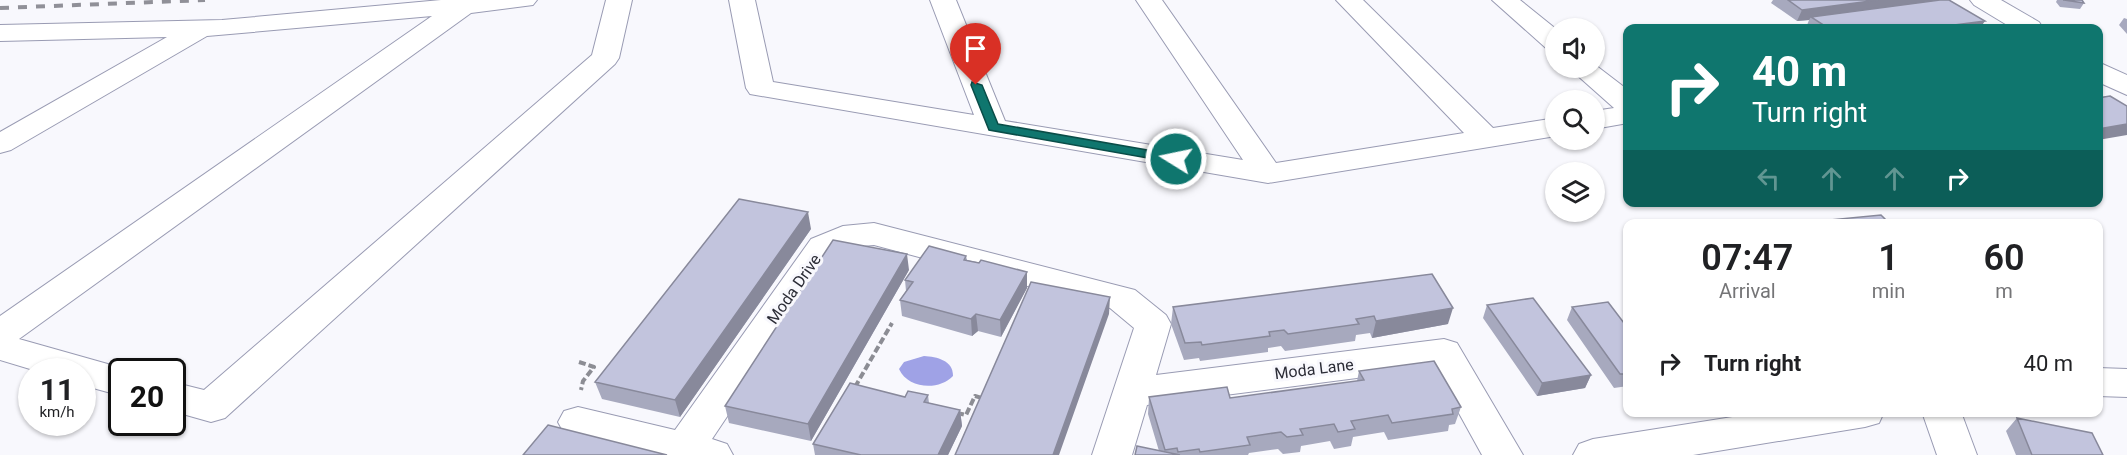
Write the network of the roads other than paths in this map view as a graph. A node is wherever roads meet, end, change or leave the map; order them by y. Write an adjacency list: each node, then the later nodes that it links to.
1 (389, 0): 11 (street)
2 (524, 0): 10 (street)
3 (619, 0): 34 (street)
4 (742, 0): 23 (street)
5 (943, 0): 23 (street)
6 (1149, 0): 27 (street)
7 (1349, 0): 25 (street)
8 (1505, 0): 16 (street)
9 (1983, 0): 13 (street)
10 (468, 3): 14 (street); 28 (street)
11 (228, 13): 12 (street); 14 (street)
12 (0, 18)
13 (2023, 24)
14 (202, 28): 15 (street); 26 (street)
15 (0, 33)
16 (1545, 35)
17 (2103, 73): 19 (street)
18 (1596, 78): 20 (street)
19 (2127, 87)
20 (1623, 101)
21 (1623, 115): 22 (street)
22 (1605, 118)
23 (993, 127): 27 (street)
24 (1545, 129): 25 (street)
25 (1487, 139): 27 (street)
26 (0, 144)
27 (1268, 174)
28 (0, 334)
29 (0, 347): 30 (street)
30 (108, 378)
31 (2103, 382): 32 (street)
32 (2127, 383)
33 (1131, 393): 38 (street, Moda Drive); 39 (street); 40 (street, Moda Lane)
34 (186, 400)
35 (1833, 417): 41 (street)
36 (1943, 417): 42 (street)
37 (578, 422): 38 (street)
38 (698, 452)
39 (1112, 455)
40 (1503, 455)
41 (1593, 455)
42 (1957, 455)

